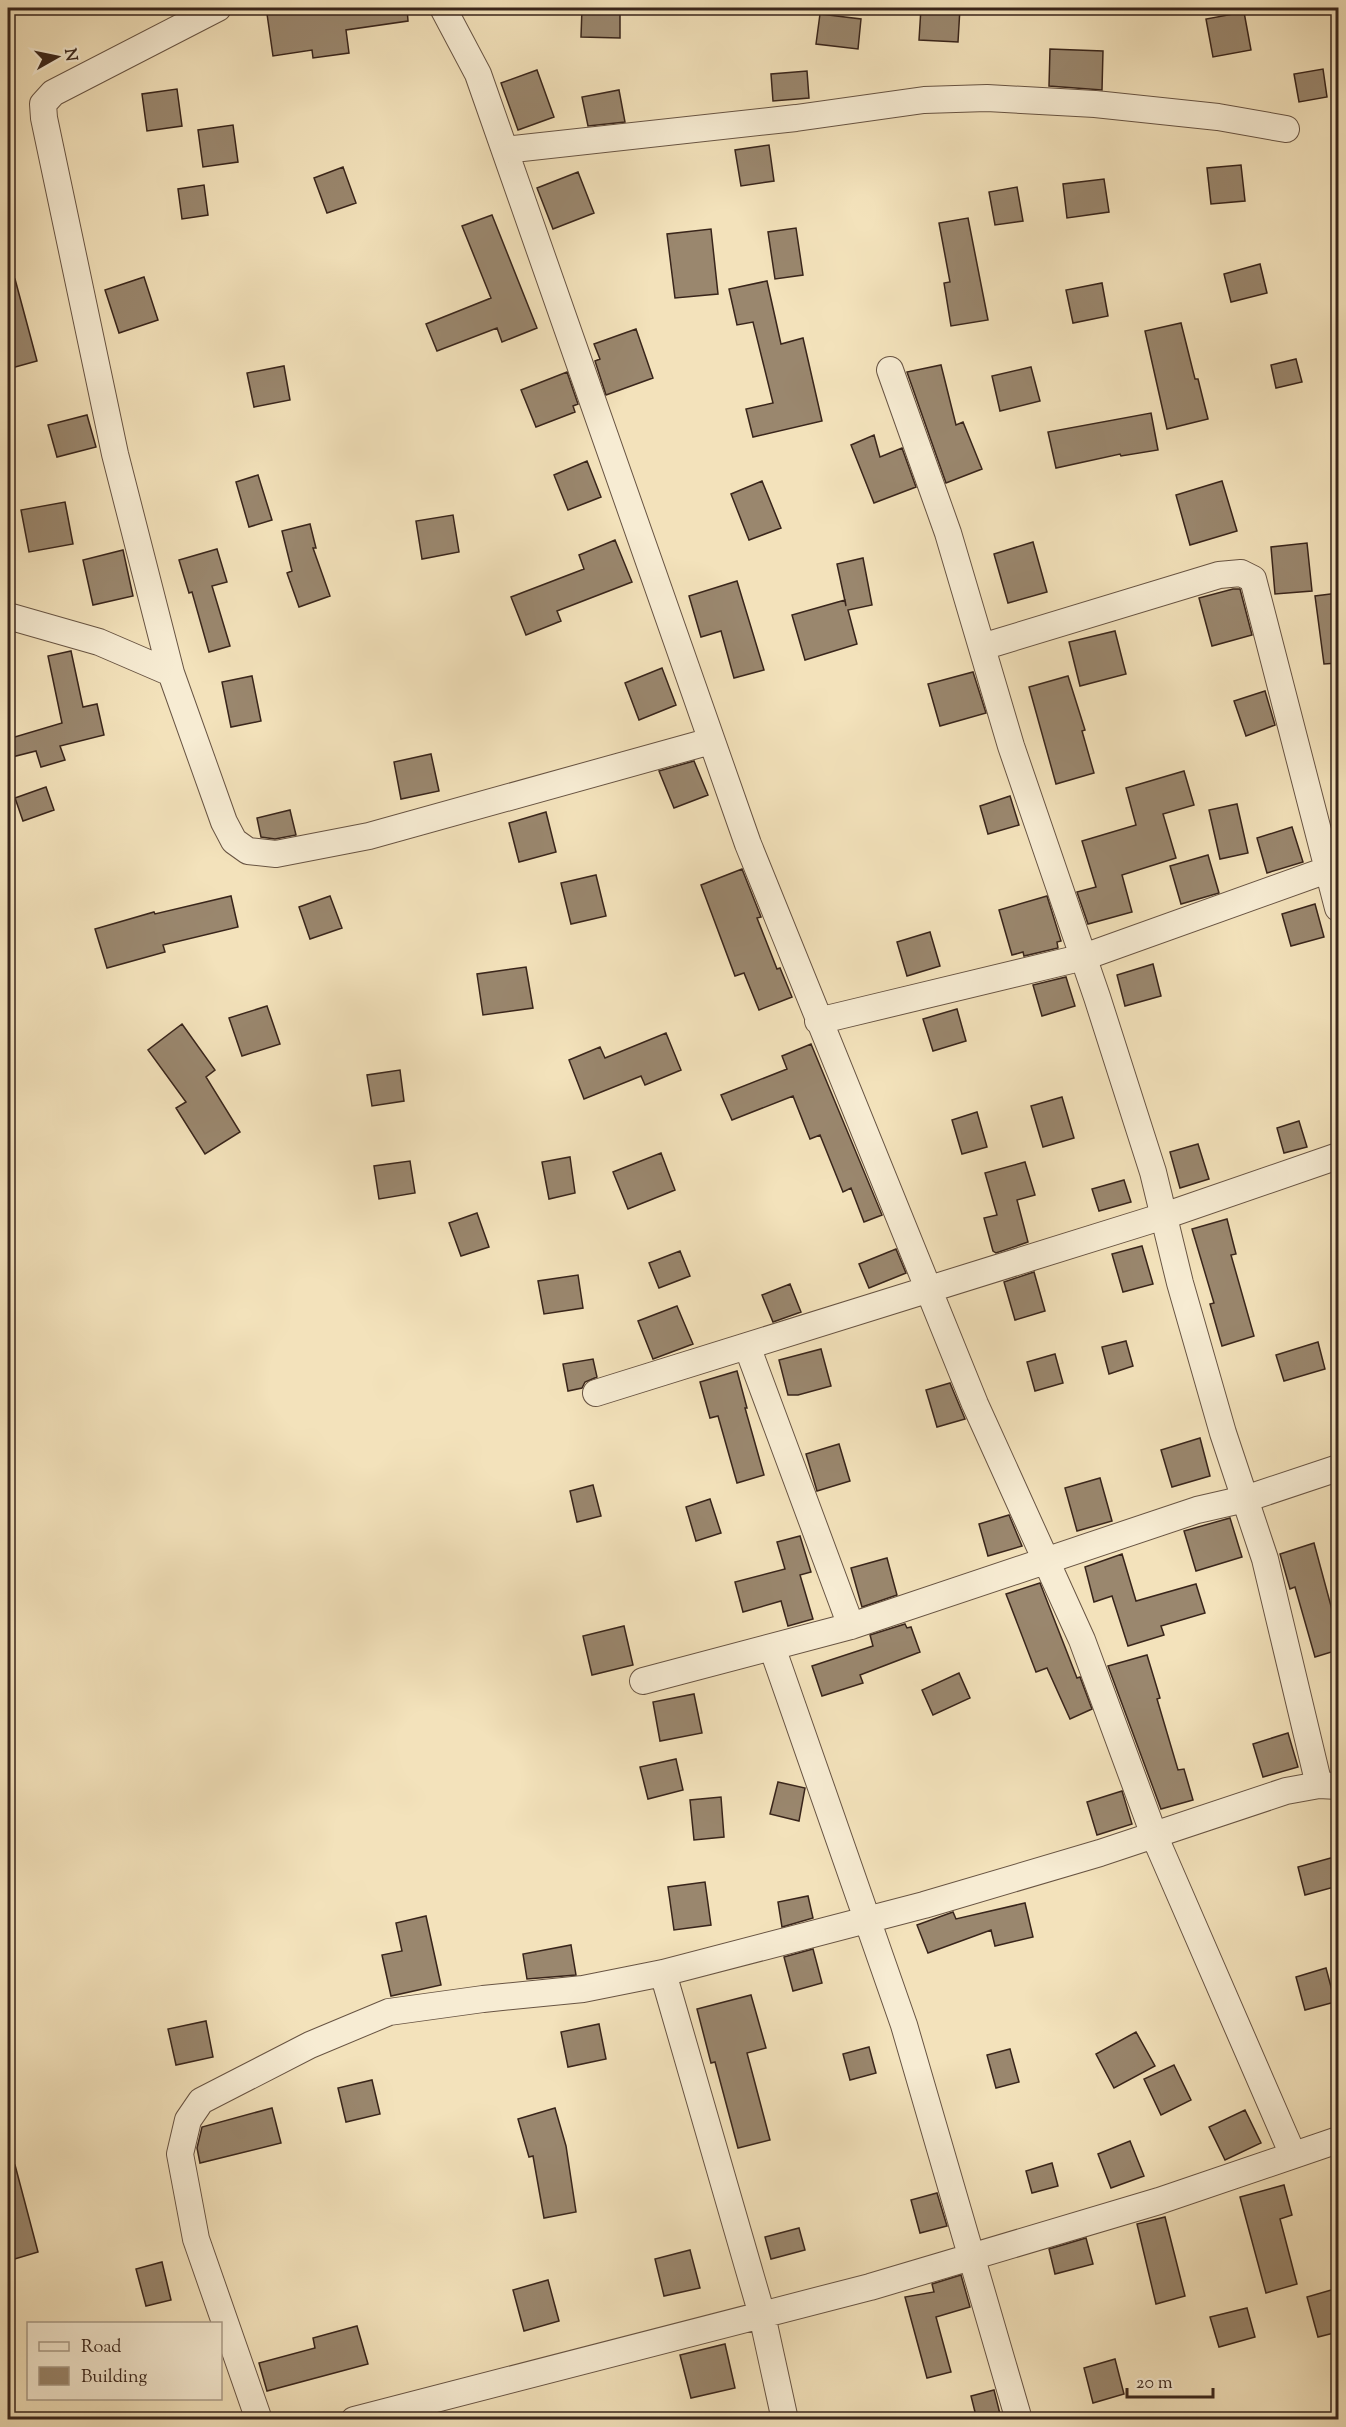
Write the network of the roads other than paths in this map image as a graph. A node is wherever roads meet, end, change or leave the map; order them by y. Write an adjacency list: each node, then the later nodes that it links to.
1 (218, 8): 8 (street)
2 (443, 8): 4 (street)
3 (1286, 129): 4 (street)
4 (505, 150): 9 (street)
5 (890, 370): 7 (street)
6 (8, 616): 8 (street)
7 (982, 647): 10 (street); 12 (street)
8 (171, 673): 9 (street)
9 (711, 741): 13 (street)
10 (1333, 868): 11 (street); 12 (street)
11 (1338, 908)
12 (1084, 957): 13 (street); 15 (street)
13 (818, 1021): 16 (street)
14 (1338, 1156): 15 (street)
15 (1164, 1216): 16 (street); 20 (street)
16 (929, 1289): 17 (street); 21 (street)
17 (747, 1346): 18 (street); 22 (street)
18 (596, 1393)
19 (1338, 1468): 20 (street)
20 (1245, 1498): 21 (street); 25 (street)
21 (1046, 1561): 22 (street); 26 (street)
22 (851, 1626): 23 (street)
23 (772, 1647): 24 (street); 27 (street)
24 (643, 1681)
25 (1329, 1786): 26 (street)
26 (1154, 1835): 27 (street); 30 (street)
27 (869, 1919): 28 (street); 31 (street)
28 (663, 1973): 32 (street); 33 (street)
29 (1338, 2140): 30 (street)
30 (1293, 2155): 31 (street)
31 (973, 2257): 32 (street); 36 (street)
32 (762, 2315): 34 (street); 35 (street)
33 (259, 2420)
34 (354, 2420)
35 (785, 2420)
36 (1019, 2420)

